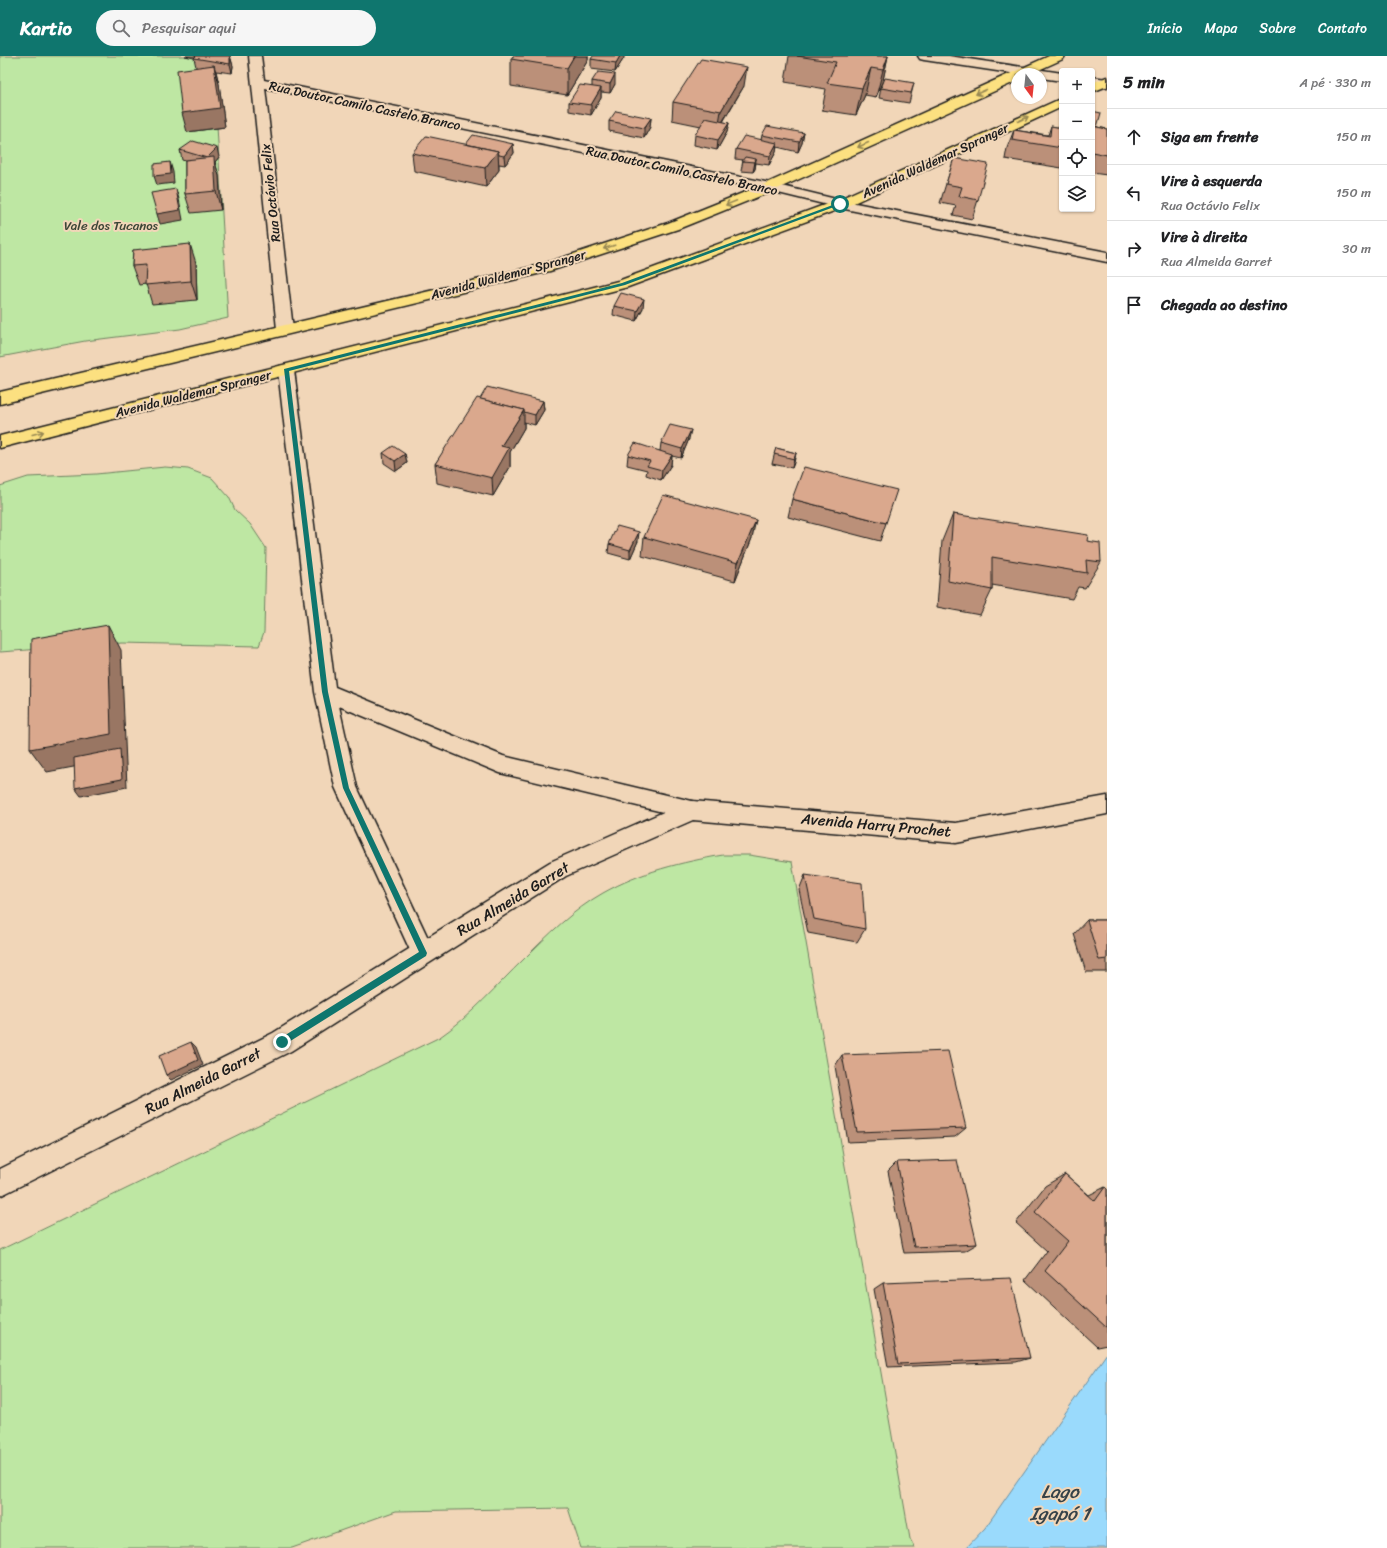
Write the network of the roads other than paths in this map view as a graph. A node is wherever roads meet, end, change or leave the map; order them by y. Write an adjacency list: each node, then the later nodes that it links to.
1 (255, 56): 9 (street, Rua Octávio Felix)
2 (924, 56): 5 (street)
3 (1060, 56): 4 (main road, Avenida Waldemar Spranger)
4 (1034, 68)
5 (1011, 72)
6 (1047, 76): 7 (street)
7 (1059, 77)
8 (1011, 79): 11 (main road, Avenida Waldemar Spranger, one-way to 11)
9 (258, 83): 11 (street, Rua Doutor Camilo Castelo Branco); 14 (street, Rua Octávio Felix)
10 (1059, 103): 12 (main road, Avenida Waldemar Spranger, one-way to 10)
11 (770, 187): 12 (street, Rua Doutor Camilo Castelo Branco); 14 (main road, Avenida Waldemar Spranger, one-way to 14)
12 (840, 204): 13 (street, Rua Doutor Camilo Castelo Branco); 15 (main road, Avenida Waldemar Spranger)
13 (1107, 257)
14 (285, 329): 16 (main road, Avenida Waldemar Spranger)
15 (286, 370): 17 (main road, Avenida Waldemar Spranger, one-way to 15); 18 (street)
16 (0, 398)
17 (0, 442)
18 (325, 692): 20 (street); 21 (street)
19 (1107, 805): 20 (street, Avenida Harry Prochet)
20 (692, 810): 21 (street, Rua Almeida Garret)
21 (423, 953): 22 (street, Rua Almeida Garret)
22 (0, 1183)

